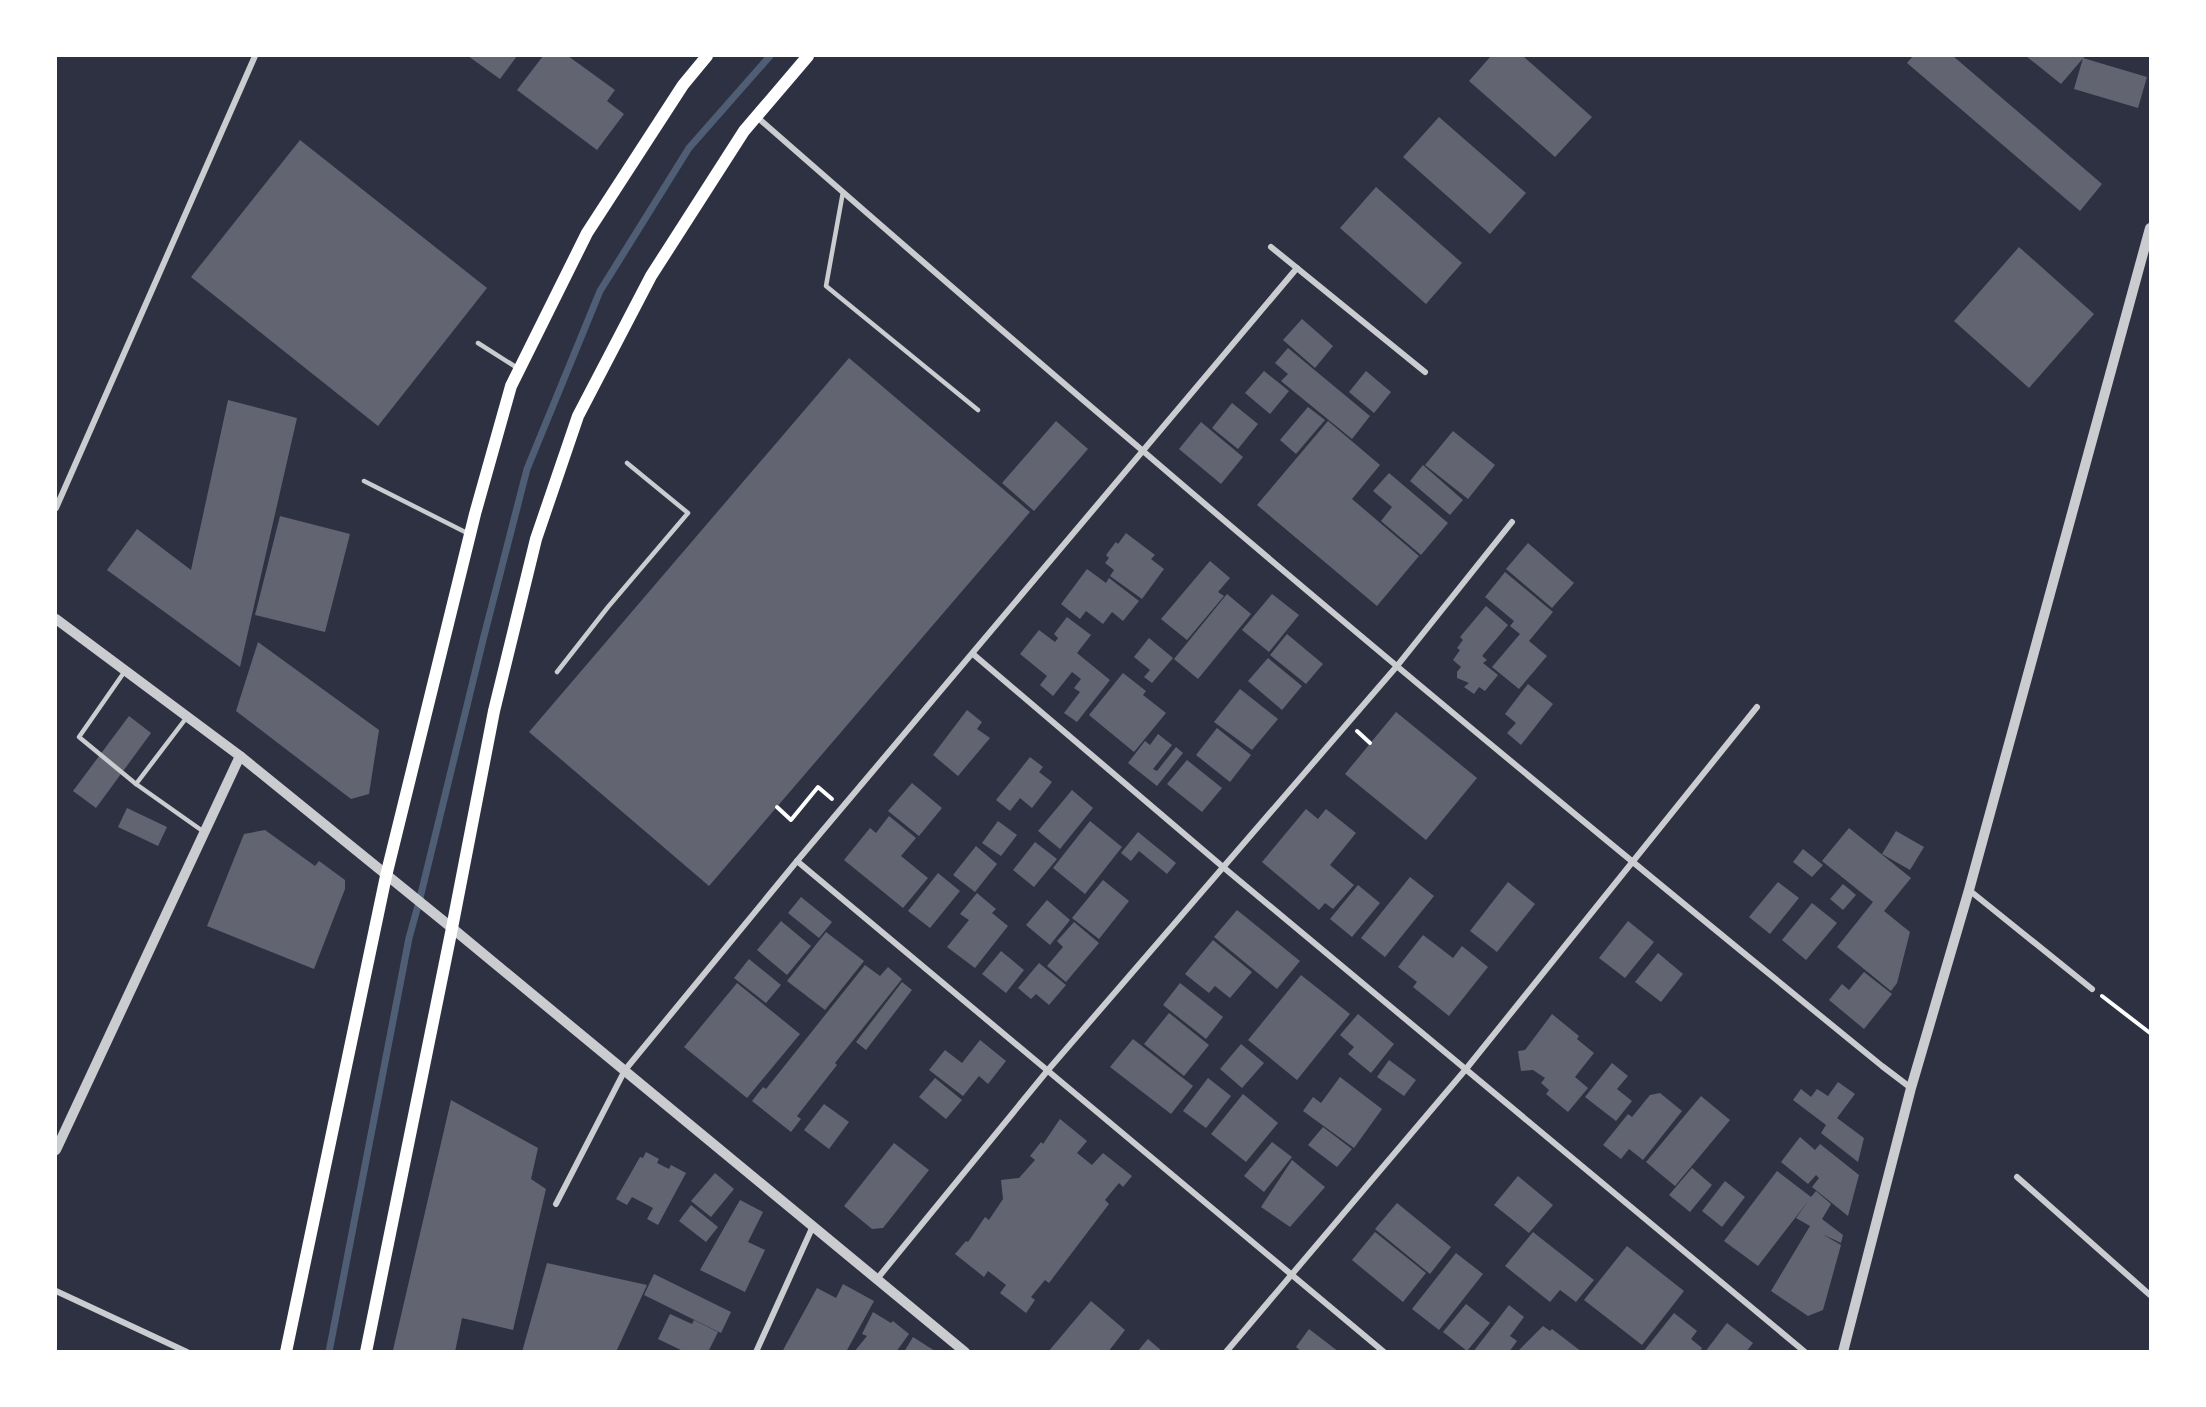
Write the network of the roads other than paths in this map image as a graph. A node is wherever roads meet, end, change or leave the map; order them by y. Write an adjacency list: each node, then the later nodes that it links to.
1 (255, 56): 17 (street)
2 (707, 56): 11 (main road)
3 (808, 56): 4 (main road)
4 (756, 117): 5 (street); 35 (main road)
5 (843, 192): 13 (lane); 14 (street)
6 (2151, 228): 7 (street)
7 (2148, 244): 34 (street)
8 (1271, 247): 9 (street)
9 (1297, 268): 12 (street); 14 (street)
10 (478, 344): 11 (lane)
11 (519, 369): 19 (main road)
12 (1425, 372)
13 (978, 410)
14 (1143, 451): 21 (street); 22 (street)
15 (627, 463): 24 (lane)
16 (364, 481): 19 (lane)
17 (56, 508)
18 (1512, 522): 22 (street)
19 (470, 535): 33 (main road)
20 (56, 619): 23 (street)
21 (974, 654): 30 (street); 32 (street)
22 (1397, 666): 31 (street); 32 (street)
23 (125, 671): 26 (street); 28 (lane)
24 (557, 672)
25 (1757, 707): 31 (street)
26 (187, 717): 27 (street); 28 (lane)
27 (240, 756): 29 (street); 33 (street)
28 (136, 784): 29 (lane)
29 (204, 832): 41 (street)
30 (797, 861): 38 (street); 39 (street)
31 (1633, 863): 37 (street); 40 (street)
32 (1223, 867): 37 (street); 39 (street)
33 (386, 876): 35 (street); 50 (main road)
34 (1969, 890): 36 (street); 40 (street)
35 (452, 928): 38 (street); 51 (main road)
36 (2092, 989)
37 (1467, 1069): 45 (street); 56 (street)
38 (625, 1070): 43 (street); 44 (street)
39 (1048, 1070): 45 (street); 46 (street)
40 (1911, 1088): 57 (street)
41 (56, 1150)
42 (2017, 1177): 48 (street)
43 (556, 1204)
44 (813, 1226): 46 (street); 52 (street)
45 (1292, 1274): 54 (street); 55 (street)
46 (877, 1280): 53 (street)
47 (56, 1291): 49 (street)
48 (2151, 1294)
49 (187, 1352)
50 (286, 1352)
51 (366, 1352)
52 (756, 1352)
53 (964, 1352)
54 (1226, 1352)
55 (1384, 1352)
56 (1805, 1352)
57 (1843, 1352)

